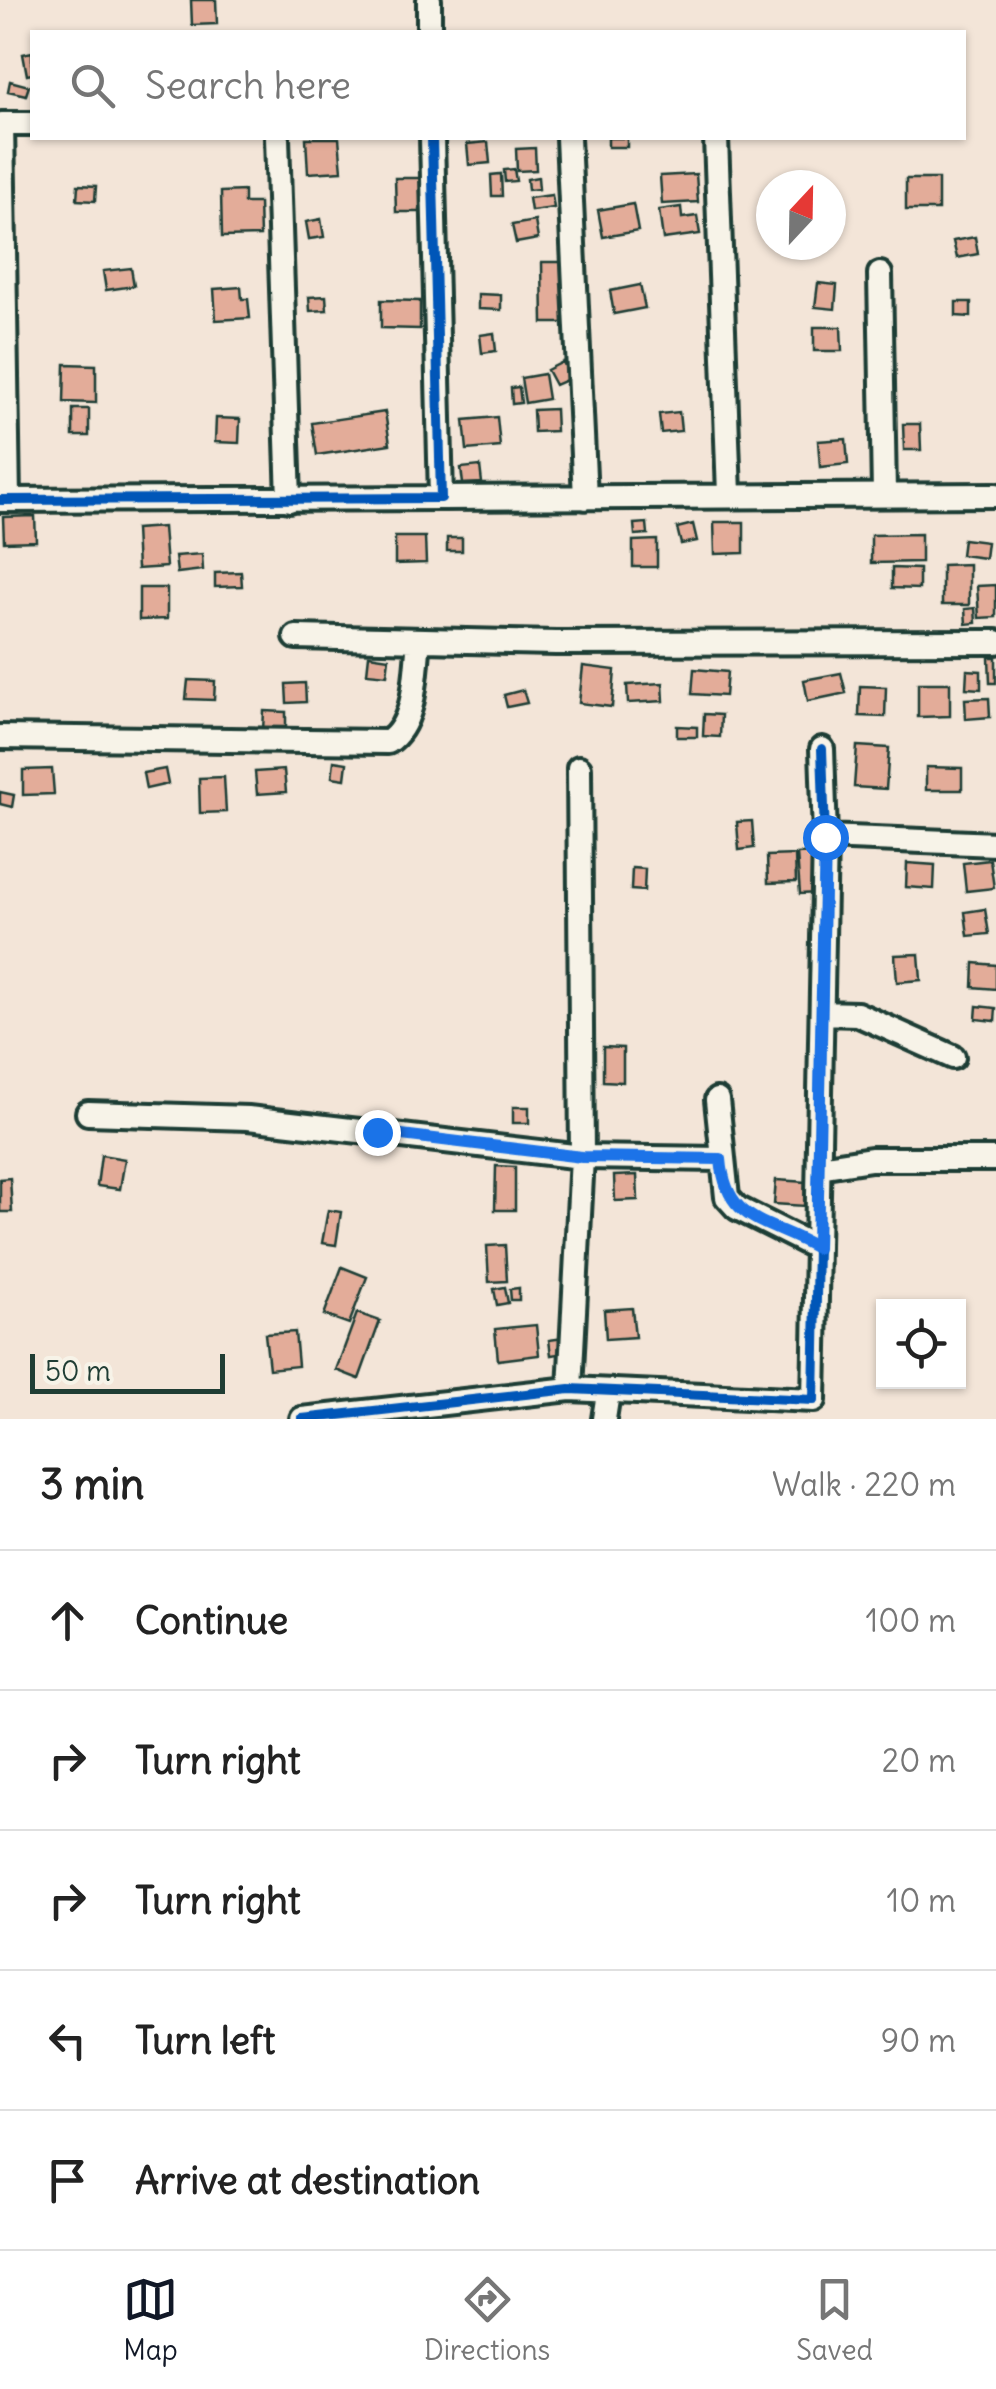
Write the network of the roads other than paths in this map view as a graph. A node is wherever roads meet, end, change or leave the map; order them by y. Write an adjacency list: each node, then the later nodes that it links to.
1 (429, 0): 2 (street)
2 (429, 30)
3 (1, 124): 4 (street); 15 (street)
4 (30, 124)
5 (277, 140): 16 (street)
6 (432, 140): 13 (street)
7 (568, 140): 14 (street)
8 (716, 140): 11 (street)
9 (880, 274): 10 (street)
10 (884, 493): 11 (street); 12 (street)
11 (728, 494): 14 (street)
12 (996, 495)
13 (441, 498): 14 (street); 16 (street)
14 (585, 498)
15 (4, 500): 16 (street)
16 (289, 500)
17 (296, 638): 18 (street)
18 (419, 640): 19 (street); 20 (street)
19 (996, 642)
20 (0, 738)
21 (822, 749): 23 (street)
22 (578, 768): 29 (street)
23 (825, 837): 24 (street); 25 (street)
24 (996, 844)
25 (822, 1013): 26 (street); 32 (street)
26 (953, 1057)
27 (717, 1100): 30 (street)
28 (88, 1113): 29 (street)
29 (582, 1157): 30 (street); 34 (street)
30 (721, 1159): 33 (street)
31 (996, 1159): 32 (street)
32 (819, 1167): 33 (street)
33 (817, 1248): 36 (street)
34 (570, 1388): 35 (street); 37 (street)
35 (608, 1393): 36 (street); 38 (street)
36 (815, 1410)
37 (302, 1419)
38 (604, 1419)

